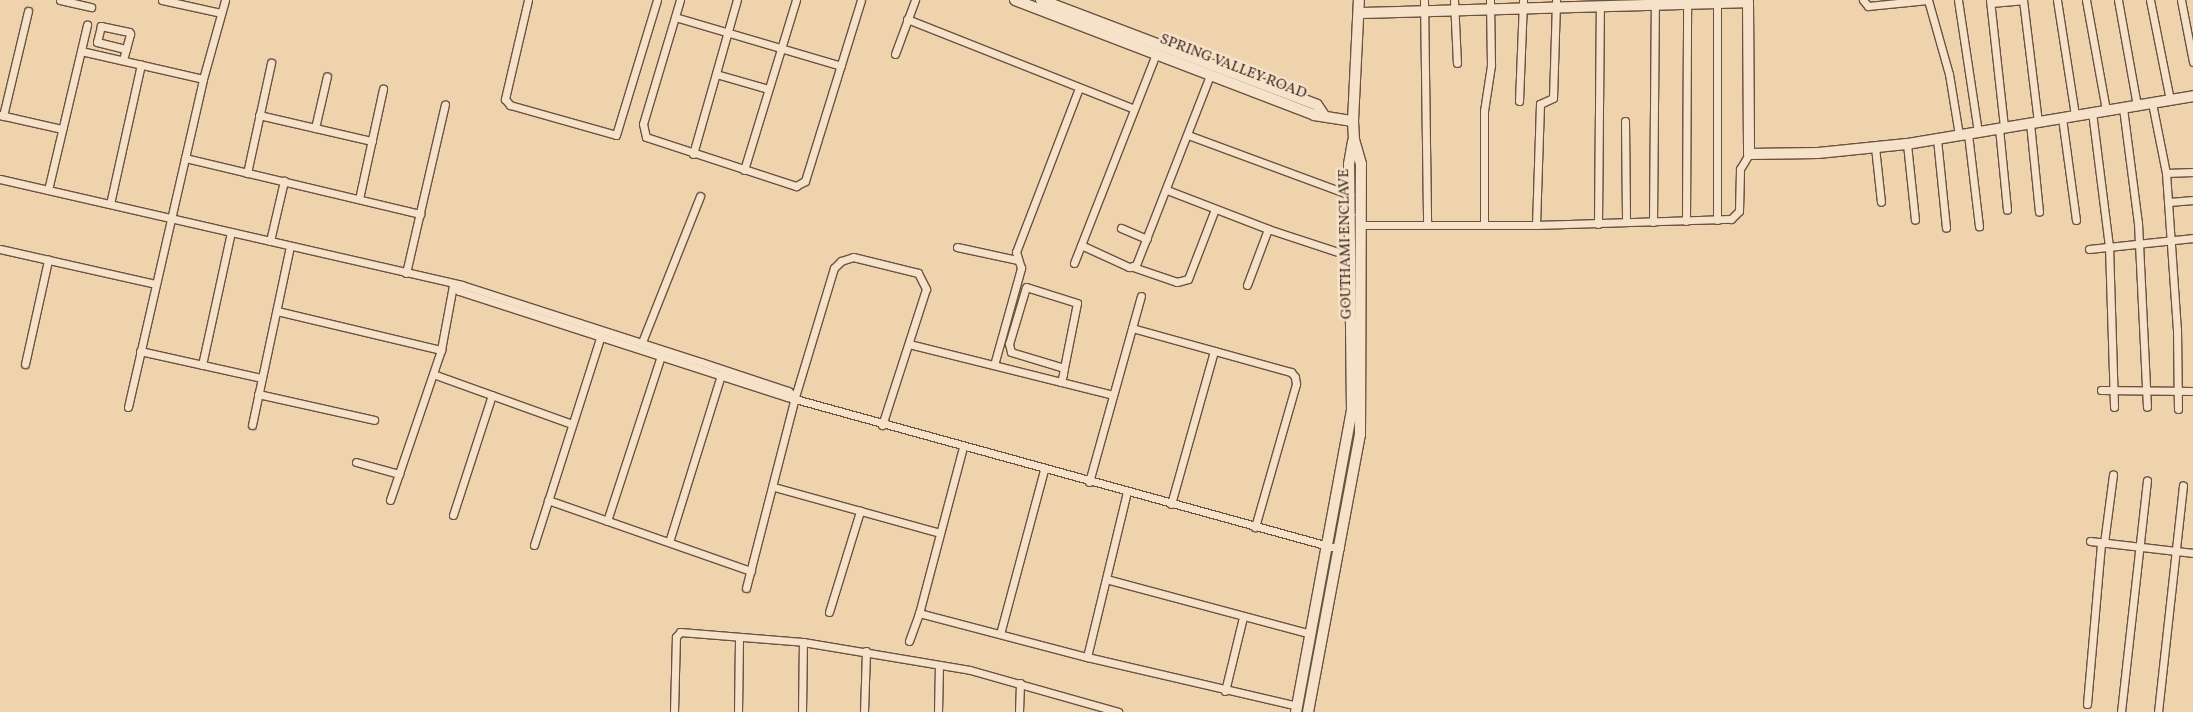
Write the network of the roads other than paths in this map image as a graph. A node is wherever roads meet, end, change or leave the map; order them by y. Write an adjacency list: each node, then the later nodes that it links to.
1 (60, 0): 37 (street)
2 (162, 0): 41 (street)
3 (225, 0): 41 (street)
4 (528, 0): 5 (street)
5 (657, 0)
6 (680, 0): 43 (street)
7 (738, 0): 46 (street)
8 (796, 0): 47 (street)
9 (861, 0): 57 (street)
10 (915, 0): 44 (street)
11 (1015, 0): 51 (street, SPRING VALLEY ROAD)
12 (1041, 0): 75 (street, SPRING VALLEY ROAD)
13 (1359, 0): 42 (street)
14 (1424, 0): 39 (street)
15 (1454, 0): 40 (street)
16 (1730, 0): 27 (street); 94 (street)
17 (1863, 0): 30 (street)
18 (1928, 0): 30 (street); 86 (street)
19 (1958, 0): 86 (street)
20 (2023, 0): 31 (street); 82 (street)
21 (2057, 0): 77 (street)
22 (2086, 0): 73 (street)
23 (2118, 0): 70 (street)
24 (2150, 0): 66 (street)
25 (2181, 0): 53 (street)
26 (1688, 1): 27 (street); 29 (street); 120 (street)
27 (1717, 1): 116 (street)
28 (1620, 2): 29 (street); 36 (street)
29 (1651, 2): 121 (street)
30 (1896, 2)
31 (1990, 2): 84 (street)
32 (1557, 3): 33 (street); 35 (street); 126 (street)
33 (1588, 3): 36 (street)
34 (1491, 4): 35 (street); 40 (street); 122 (street)
35 (1523, 4): 67 (street)
36 (1600, 5): 123 (street)
37 (91, 7)
38 (28, 11): 78 (street)
39 (1424, 11): 40 (street); 42 (street); 125 (street)
40 (1456, 11): 55 (street)
41 (221, 13): 61 (street)
42 (1359, 13): 80 (street)
43 (675, 17): 46 (street); 93 (street)
44 (907, 19): 50 (street); 62 (street)
45 (86, 25): 49 (street)
46 (728, 32): 47 (street); 58 (street)
47 (781, 48): 57 (street); 64 (street)
48 (126, 49): 48 (street); 52 (street)
49 (80, 51): 52 (street); 85 (street)
50 (895, 54)
51 (1156, 54): 59 (street, SPRING VALLEY ROAD); 72 (street)
52 (123, 60): 56 (street)
53 (2193, 62)
54 (271, 63): 76 (street)
55 (1458, 63)
56 (141, 64): 61 (street); 110 (street)
57 (841, 66): 96 (street)
58 (716, 74): 64 (street); 93 (street)
59 (1210, 75): 75 (street, SPRING VALLEY ROAD); 87 (street)
60 (327, 76): 83 (street)
61 (203, 79): 95 (street)
62 (1079, 88): 72 (street); 145 (street)
63 (383, 89): 90 (street)
64 (768, 89): 96 (street)
65 (2193, 96): 66 (street)
66 (2170, 100): 68 (street)
67 (1519, 101)
68 (2152, 103): 70 (street); 99 (street)
69 (445, 104): 114 (street)
70 (2137, 106): 71 (street)
71 (2124, 108): 73 (street); 136 (street)
72 (1134, 109): 137 (street)
73 (2106, 110): 74 (street)
74 (2092, 112): 77 (street); 139 (street)
75 (1323, 114): 80 (street)
76 (259, 115): 83 (street); 98 (street)
77 (2076, 115): 79 (street)
78 (1, 116): 85 (street)
79 (2062, 118): 82 (street); 118 (street)
80 (1353, 120): 89 (street)
81 (1625, 121): 119 (street)
82 (2034, 122): 84 (street); 113 (street)
83 (315, 128): 90 (street)
84 (2002, 128): 86 (street); 112 (street)
85 (62, 129): 102 (street)
86 (1968, 134): 88 (street); 127 (street)
87 (1188, 135): 103 (street); 104 (street)
88 (1937, 139): 91 (street); 129 (street)
89 (1354, 140): 104 (street, GOUTHAMI ENCLAVE); 124 (street, GOUTHAMI ENCLAVE)
90 (372, 141): 106 (street)
91 (1907, 144): 92 (street); 117 (street)
92 (1875, 147): 94 (street); 108 (street)
93 (693, 154): 96 (street)
94 (1749, 154): 116 (street)
95 (185, 158): 98 (street); 115 (street)
96 (744, 170)
97 (2193, 172): 99 (street)
98 (247, 173): 101 (street)
99 (2166, 173): 109 (street)
100 (0, 181): 102 (street)
101 (284, 181): 106 (street); 135 (street)
102 (48, 190): 110 (street)
103 (1167, 190): 111 (street); 133 (street)
104 (1350, 195): 143 (street, GOUTHAMI ENCLAVE)
105 (700, 196): 156 (street)
106 (359, 199): 114 (street)
107 (2193, 200): 109 (street)
108 (1881, 202)
109 (2169, 202): 134 (street)
110 (110, 204): 115 (street)
111 (1215, 209): 130 (street); 147 (street)
112 (2007, 210)
113 (2039, 212)
114 (420, 214): 148 (street)
115 (171, 218): 131 (street); 149 (street)
116 (1717, 220): 120 (street)
117 (1915, 220)
118 (2076, 220)
119 (1626, 221): 121 (street); 123 (street)
120 (1686, 221): 121 (street)
121 (1653, 222)
122 (1484, 224): 125 (street); 126 (street)
123 (1598, 224): 126 (street)
124 (1361, 225): 125 (street); 211 (street, GOUTHAMI ENCLAVE)
125 (1427, 225)
126 (1536, 225)
127 (1979, 226)
128 (1121, 228): 133 (street)
129 (1946, 228)
130 (1268, 229): 143 (street); 151 (street)
131 (231, 232): 135 (street); 163 (street)
132 (2193, 238): 134 (street)
133 (1147, 239): 147 (street)
134 (2170, 239): 136 (street); 173 (street)
135 (270, 241): 138 (street)
136 (2139, 243): 139 (street); 172 (street)
137 (1080, 245): 146 (street); 147 (street)
138 (290, 246): 148 (street); 153 (street)
139 (2109, 246): 142 (street); 170 (street)
140 (957, 247): 145 (street)
141 (0, 249): 144 (street)
142 (2089, 249)
143 (1350, 256): 210 (street, GOUTHAMI ENCLAVE)
144 (48, 260): 149 (street); 162 (street)
145 (1017, 260): 164 (street)
146 (1074, 263)
147 (1133, 267)
148 (406, 273): 150 (street)
149 (155, 284): 159 (street)
150 (453, 285): 155 (street); 158 (street)
151 (1247, 285)
152 (1141, 296): 154 (street)
153 (276, 311): 158 (street); 168 (street)
154 (1132, 328): 160 (street); 177 (street)
155 (601, 332): 156 (street); 161 (street); 184 (street)
156 (642, 342): 166 (street)
157 (909, 344): 164 (street); 178 (street); 186 (street)
158 (441, 350): 167 (street)
159 (140, 351): 163 (street); 179 (street)
160 (1214, 351): 199 (street); 203 (street)
161 (661, 356): 166 (street); 202 (street)
162 (25, 364)
163 (202, 365): 168 (street)
164 (994, 365): 169 (street)
165 (1064, 368): 165 (street); 169 (street)
166 (721, 372): 178 (street); 206 (street)
167 (433, 374): 176 (street); 190 (street)
168 (262, 378): 175 (street)
169 (1061, 382): 177 (street)
170 (2114, 389): 171 (street); 172 (street); 180 (street)
171 (2101, 390)
172 (2147, 390): 173 (street); 181 (street)
173 (2179, 390): 174 (street); 182 (street)
174 (2193, 391)
175 (258, 394): 183 (street); 185 (street)
176 (492, 395): 184 (street); 201 (street)
177 (1113, 395): 193 (street)
178 (794, 397): 186 (street); 195 (street)
179 (128, 407)
180 (2114, 407)
181 (2147, 407)
182 (2178, 409)
183 (374, 420)
184 (572, 424): 198 (street)
185 (252, 425)
186 (882, 425): 187 (street)
187 (962, 447): 189 (street); 204 (street)
188 (356, 462): 190 (street)
189 (1044, 470): 193 (street); 221 (street)
190 (399, 474): 197 (street)
191 (2113, 475): 207 (street)
192 (2147, 480): 209 (street)
193 (1089, 482): 196 (street)
194 (2183, 485): 212 (street)
195 (774, 487): 200 (street); 214 (street)
196 (1127, 492): 199 (street); 215 (street)
197 (390, 500)
198 (548, 500): 202 (street); 208 (street)
199 (1171, 504): 203 (street)
200 (860, 511): 204 (street); 217 (street)
201 (453, 514)
202 (607, 521): 206 (street)
203 (1255, 527): 210 (street)
204 (940, 533): 218 (street)
205 (2090, 541): 207 (street)
206 (669, 542): 214 (street)
207 (2102, 543): 209 (street); 230 (street)
208 (534, 545)
209 (2142, 545): 212 (street); 240 (street)
210 (1328, 546): 211 (street); 220 (street, GOUTHAMI ENCLAVE)
211 (1340, 549): 239 (street, GOUTHAMI ENCLAVE)
212 (2177, 550): 213 (street); 241 (street)
213 (2193, 553)
214 (751, 571): 216 (street)
215 (1106, 579): 219 (street); 226 (street)
216 (746, 588)
217 (829, 612)
218 (919, 612): 221 (street); 223 (street)
219 (1243, 618): 220 (street); 229 (street)
220 (1308, 633): 231 (street, GOUTHAMI ENCLAVE)
221 (1000, 634): 226 (street)
222 (739, 637): 224 (street); 232 (street); 233 (street)
223 (909, 641)
224 (803, 642): 225 (street); 234 (street)
225 (866, 652): 227 (street); 235 (street)
226 (1087, 657): 229 (street)
227 (939, 664): 228 (street); 236 (street)
228 (1020, 683): 237 (street); 238 (street)
229 (1225, 691): 231 (street)
230 (2088, 704)
231 (1296, 709)
232 (674, 712)
233 (738, 712)
234 (802, 712)
235 (864, 712)
236 (938, 712)
237 (1019, 712)
238 (1118, 712)
239 (1308, 712)
240 (2121, 712)
241 (2158, 712)

